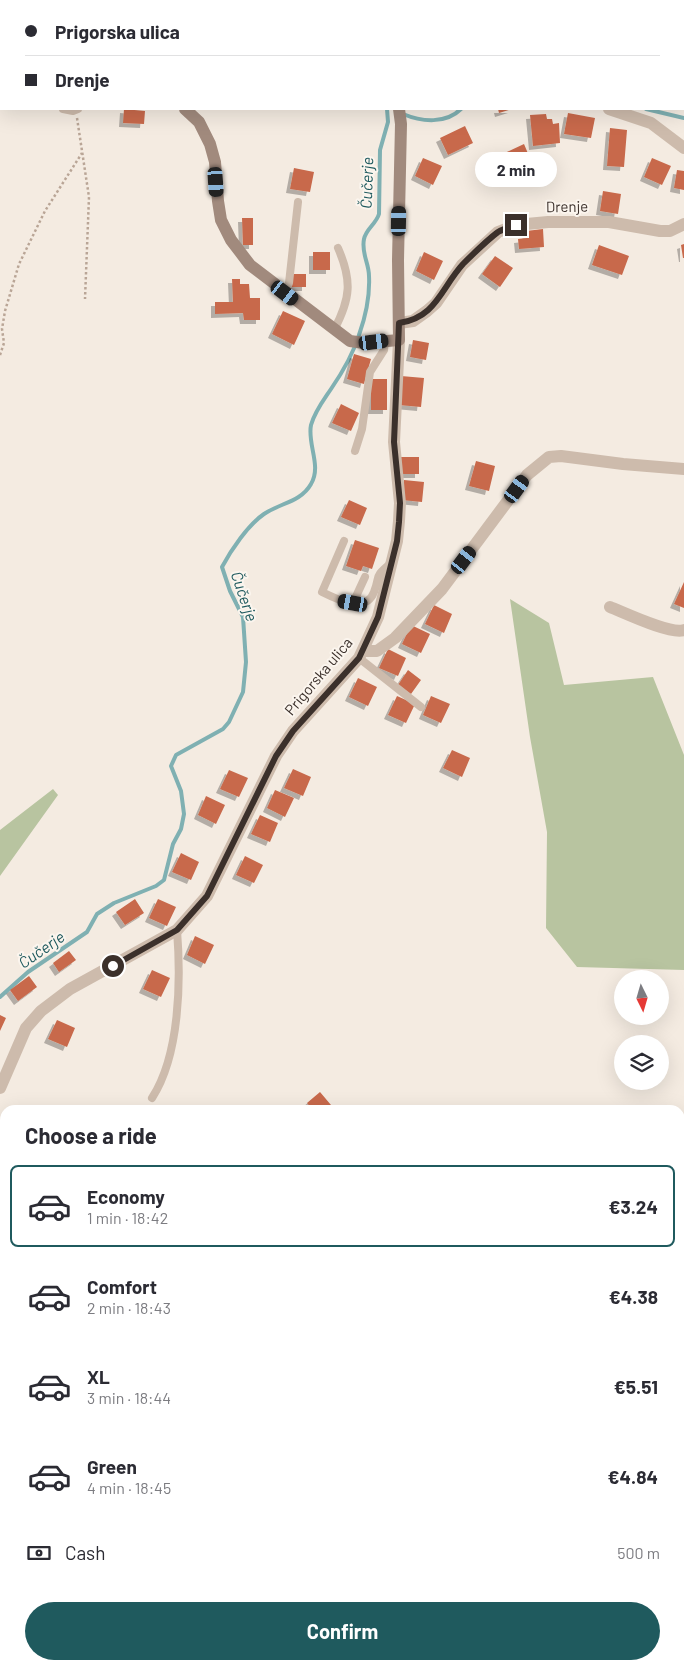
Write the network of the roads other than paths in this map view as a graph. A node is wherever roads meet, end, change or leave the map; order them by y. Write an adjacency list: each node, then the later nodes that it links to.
1 (186, 110): 8 (street)
2 (612, 110): 4 (street)
3 (400, 115): 9 (street, Prigorska ulica)
4 (684, 148)
5 (298, 202): 8 (lane)
6 (684, 224): 9 (street, Drenje)
7 (338, 248): 10 (lane)
8 (285, 293): 10 (street)
9 (399, 323): 12 (street, Prigorska ulica)
10 (334, 330): 11 (street)
11 (385, 340): 12 (street); 13 (lane)
12 (399, 340): 16 (street, Prigorska ulica)
13 (355, 451)
14 (684, 469): 21 (street)
15 (344, 540): 18 (lane)
16 (391, 563): 18 (lane); 21 (street, Prigorska ulica)
17 (365, 577): 18 (lane)
18 (353, 603)
19 (610, 607): 20 (street)
20 (684, 630)
21 (361, 654): 22 (lane); 23 (street, Prigorska ulica)
22 (421, 707)
23 (177, 930): 24 (street, Prigorska ulica); 25 (lane)
24 (0, 1088)
25 (152, 1098)

